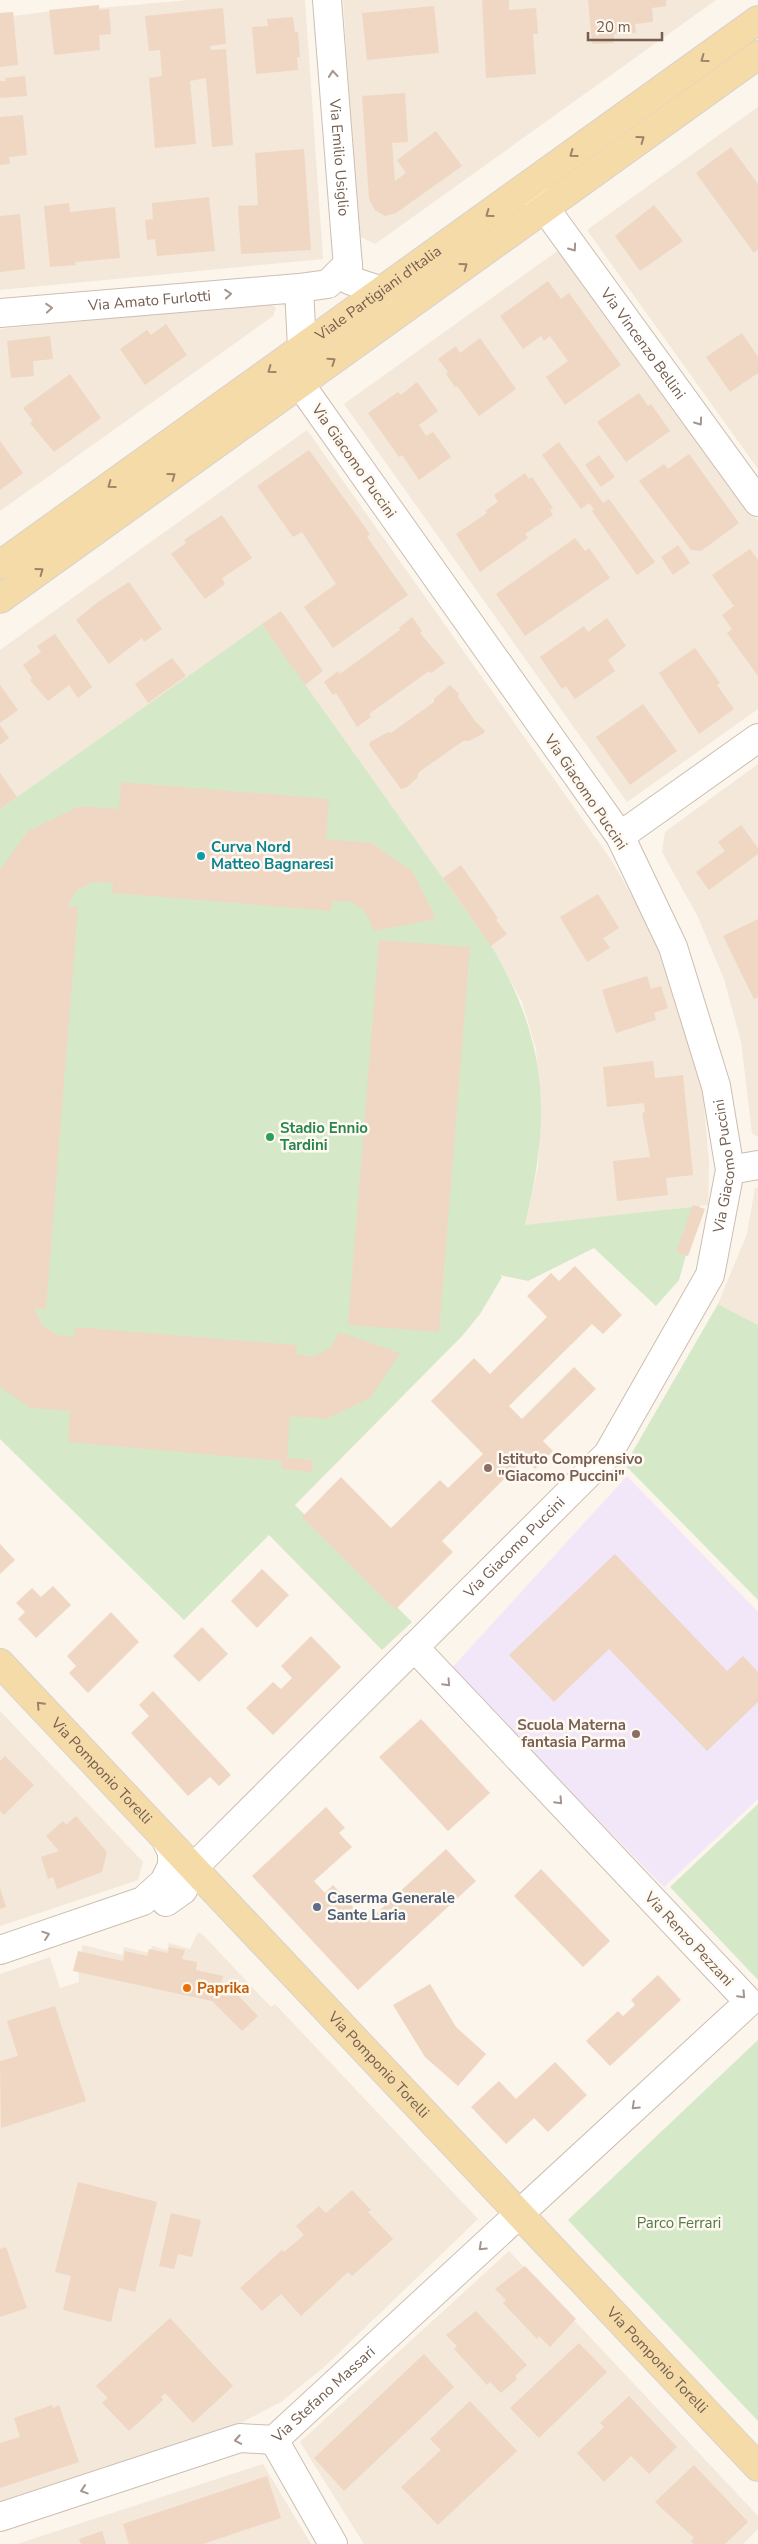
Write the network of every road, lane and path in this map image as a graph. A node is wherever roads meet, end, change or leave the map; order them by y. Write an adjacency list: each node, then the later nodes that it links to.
1 (327, 0): 6 (street, Via Emilio Usiglio, one-way to 1)
2 (758, 20): 4 (main road, Viale Partigiani d'Italia, one-way to 4)
3 (758, 56): 5 (main road, Viale Partigiani d'Italia, one-way to 3)
4 (528, 186): 5 (street, Via Vincenzo Bellini); 8 (main road, Viale Partigiani d'Italia, one-way to 8)
5 (545, 208): 11 (main road, Viale Partigiani d'Italia, one-way to 5); 12 (street, Via Vincenzo Bellini, one-way to 12)
6 (348, 264): 7 (street, Via Amato Furlotti); 8 (street, Via Emilio Usiglio)
7 (299, 288): 9 (street, Via Amato Furlotti, one-way to 7); 10 (street)
8 (382, 291): 10 (main road, Viale Partigiani d'Italia)
9 (0, 312)
10 (302, 348): 13 (main road, Viale Partigiani d'Italia, one-way to 13)
11 (300, 384): 14 (main road, Viale Partigiani d'Italia, one-way to 11); 16 (street, Via Giacomo Puccini)
12 (758, 502)
13 (0, 565)
14 (0, 599)
15 (758, 738): 16 (street)
16 (620, 836): 18 (street, Via Giacomo Puccini)
17 (758, 1165): 18 (street)
18 (730, 1170): 19 (street, Via Giacomo Puccini)
19 (414, 1647): 22 (street, Via Giacomo Puccini); 27 (street, Via Renzo Pezzani, one-way to 27)
20 (0, 1663): 21 (main road, Via Pomponio Torelli, one-way to 20)
21 (166, 1839): 22 (main road, Via Pomponio Torelli); 24 (street)
22 (193, 1868): 23 (street, Via Giacomo Puccini); 25 (main road, Via Pomponio Torelli)
23 (166, 1902): 24 (street); 25 (street)
24 (139, 1904): 26 (street, one-way to 24)
25 (238, 1916): 27 (main road, Via Pomponio Torelli)
26 (0, 1950)
27 (518, 2214): 28 (street, Via Stefano Massari, one-way to 28); 29 (main road, Via Pomponio Torelli)
28 (274, 2440): 30 (street, Via Stefano Massari, one-way to 30); 31 (street)
29 (758, 2468)
30 (0, 2517)
31 (333, 2544)

